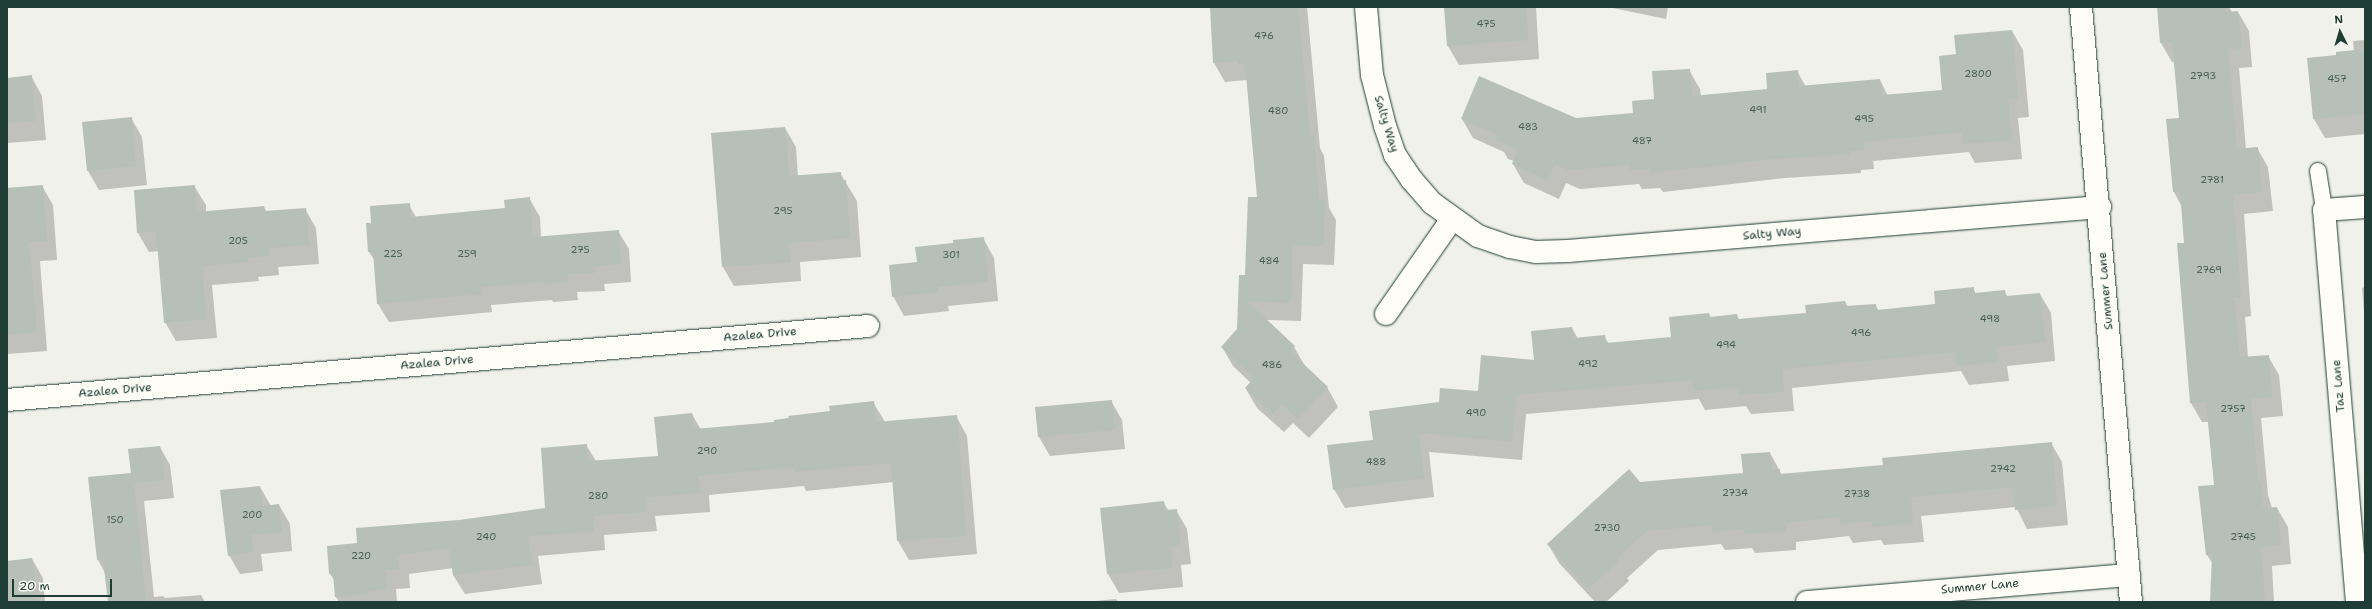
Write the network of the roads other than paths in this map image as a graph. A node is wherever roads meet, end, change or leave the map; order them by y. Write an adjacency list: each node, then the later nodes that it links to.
1 (1366, 7): 7 (street, Salty Way)
2 (2081, 7): 4 (street, Summer Lane)
3 (2318, 171): 6 (lane)
4 (2100, 207): 7 (street, Salty Way); 11 (street, Summer Lane)
5 (2365, 207): 6 (street)
6 (2324, 210): 14 (street, Taz Lane)
7 (1452, 219): 8 (street)
8 (1386, 314)
9 (868, 326): 10 (street, Azalea Drive)
10 (7, 400)
11 (2129, 575): 12 (street, Summer Lane); 13 (street, Summer Lane)
12 (1807, 602)
13 (2131, 602)
14 (2357, 602)

